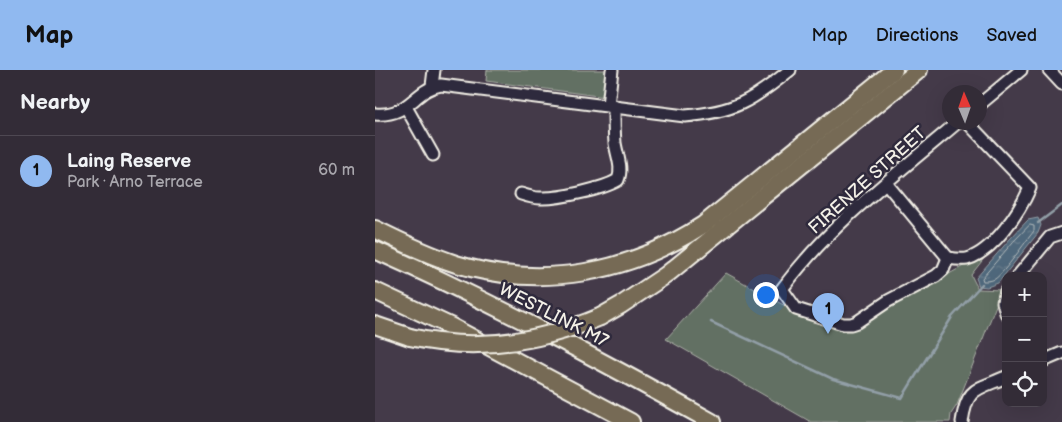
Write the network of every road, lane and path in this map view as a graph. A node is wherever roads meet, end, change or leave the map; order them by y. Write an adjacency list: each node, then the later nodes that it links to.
1 (434, 70): 9 (street)
2 (612, 70): 11 (street)
3 (790, 70): 11 (street)
4 (894, 70): 19 (highway)
5 (919, 70): 25 (highway, bridge)
6 (1021, 70): 10 (street)
7 (1049, 70): 8 (street)
8 (1062, 84)
9 (432, 86): 11 (street); 12 (street)
10 (987, 98)
11 (611, 106): 18 (street)
12 (406, 107): 13 (street); 16 (street)
13 (375, 114)
14 (949, 130): 17 (street, FIRENZE STREET)
15 (975, 130): 22 (street)
16 (433, 155)
17 (887, 183): 22 (street); 22 (street, FIRENZE STREET)
18 (521, 194)
19 (375, 230)
20 (1062, 233): 23 (street)
21 (375, 250): 30 (highway, WESTLINK M7)
22 (948, 258)
23 (1021, 272)
24 (375, 290): 29 (highway)
25 (375, 325)
26 (1062, 353): 27 (street)
27 (1047, 359)
28 (1002, 379): 31 (street)
29 (631, 422)
30 (712, 422)
31 (962, 422)

